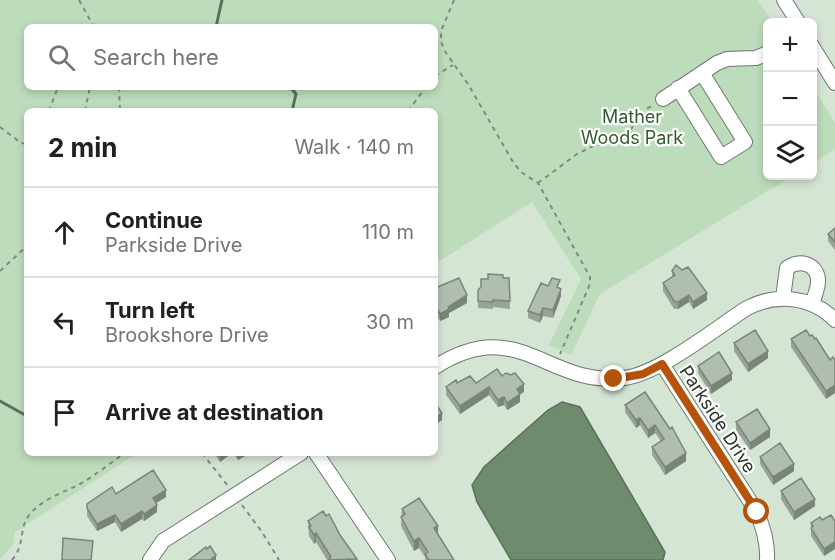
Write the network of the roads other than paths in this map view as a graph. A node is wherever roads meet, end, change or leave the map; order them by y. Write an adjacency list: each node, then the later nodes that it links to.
1 (784, 0): 2 (street)
2 (795, 18)
3 (817, 53): 6 (street)
4 (763, 54): 5 (street)
5 (702, 73): 7 (street); 7 (street)
6 (835, 83)
7 (678, 88): 8 (street)
8 (663, 99)
9 (783, 298): 10 (street); 10 (street); 12 (street)
10 (812, 304): 11 (street)
11 (835, 320)
12 (662, 364): 13 (street); 18 (street, Parkside Drive)
13 (438, 365)
14 (296, 456): 16 (street)
15 (318, 456): 17 (street)
16 (150, 560)
17 (388, 560)
18 (767, 560)

